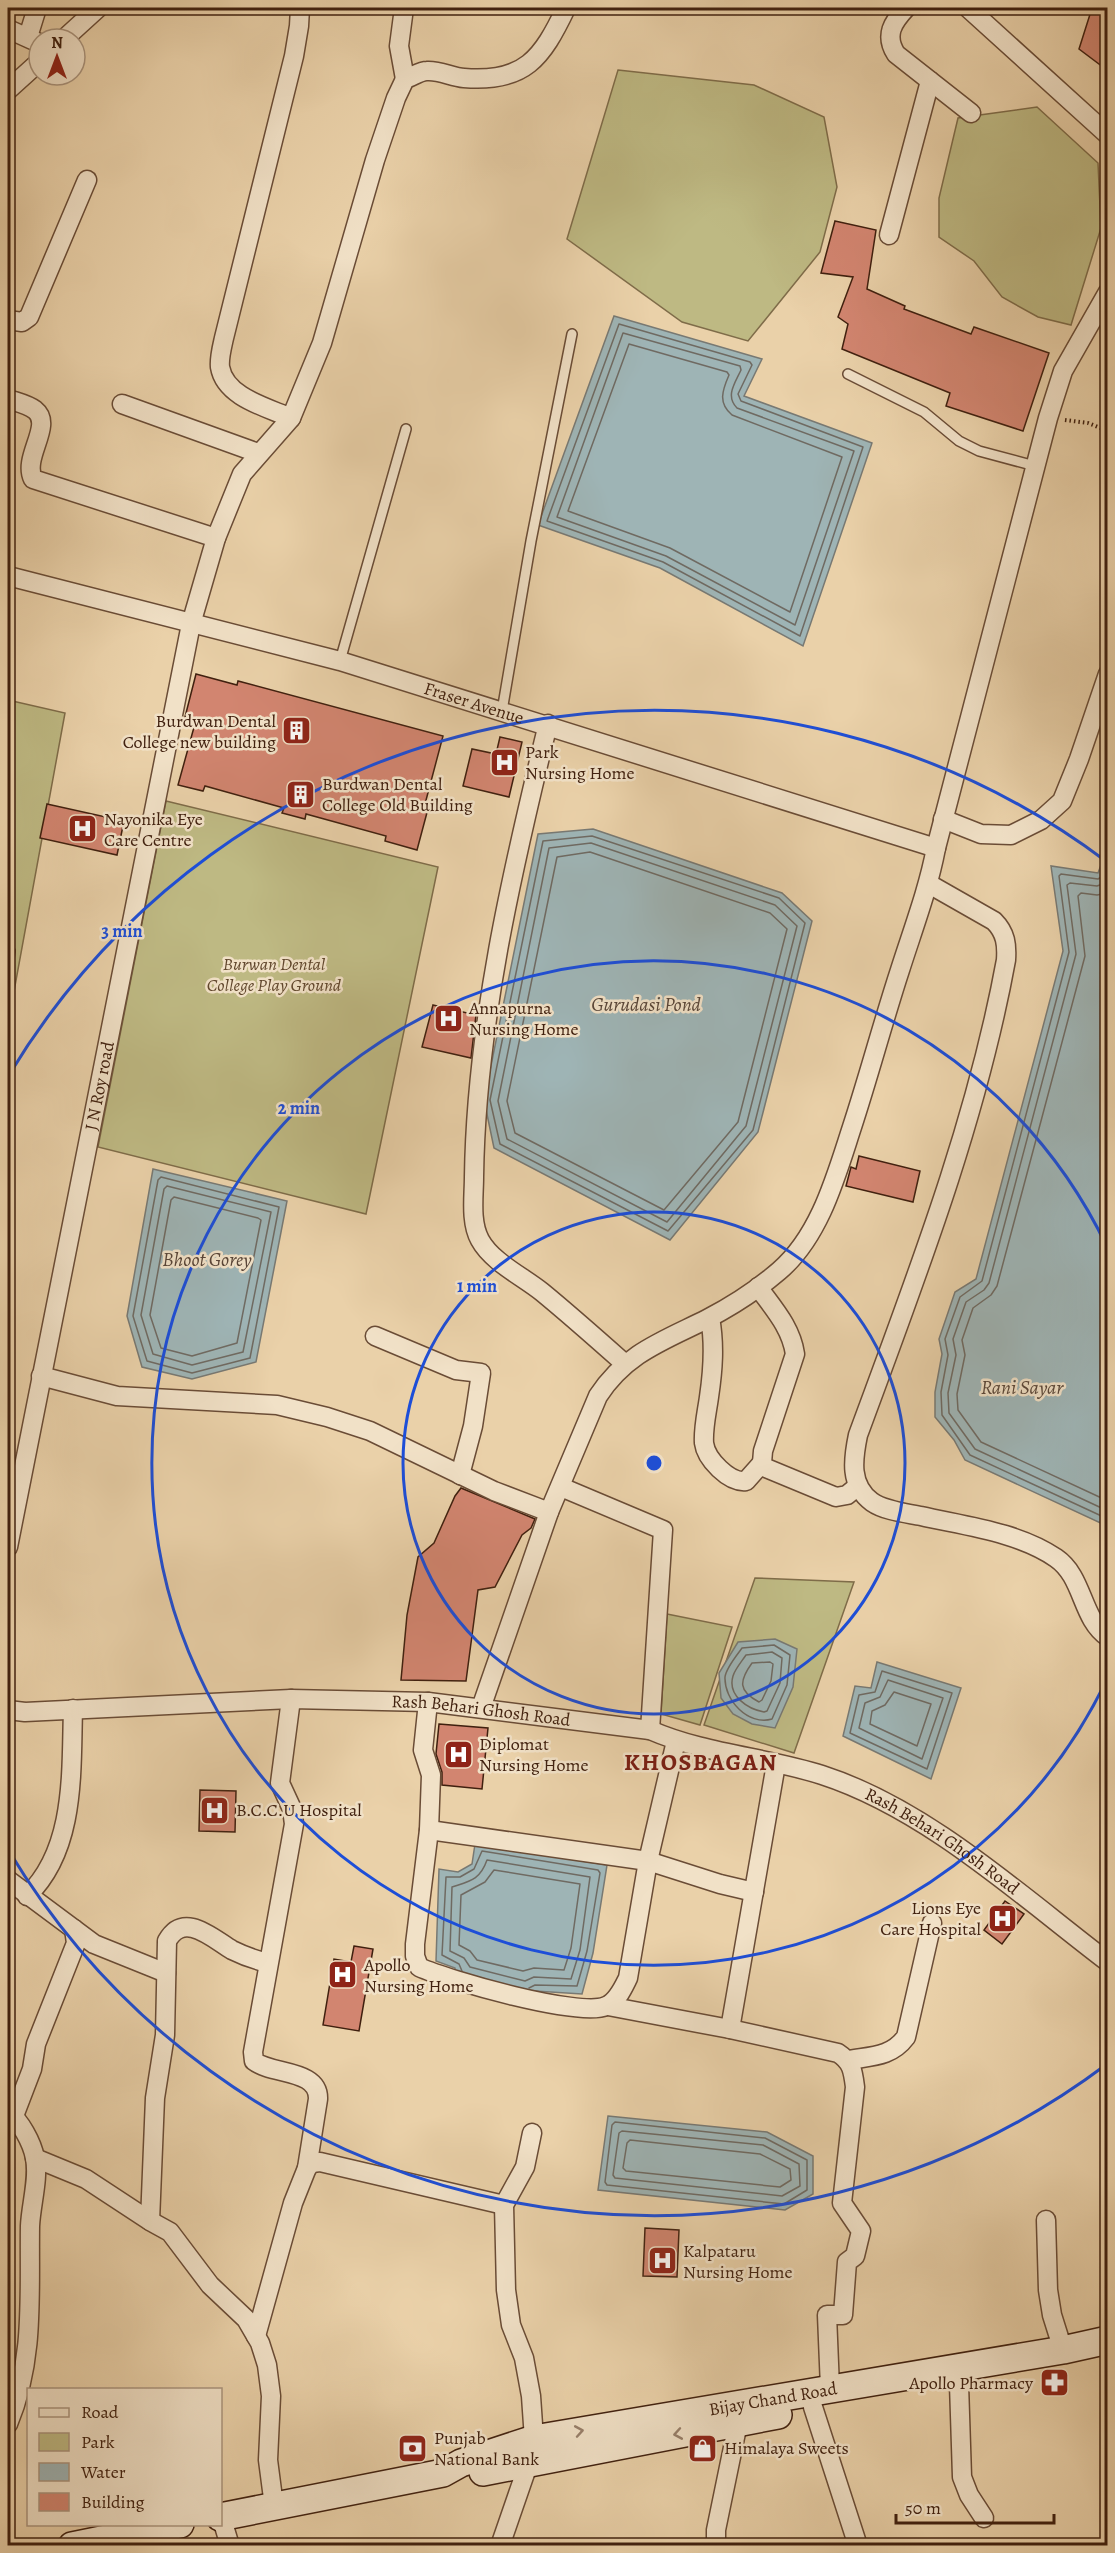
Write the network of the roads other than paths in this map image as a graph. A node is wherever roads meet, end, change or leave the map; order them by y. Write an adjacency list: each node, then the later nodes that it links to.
1 (37, 8): 8 (street)
2 (98, 8): 9 (street)
3 (300, 8): 26 (street)
4 (404, 8): 13 (street)
5 (566, 8): 13 (street)
6 (906, 8): 14 (street)
7 (968, 8): 17 (street)
8 (35, 27)
9 (77, 27)
10 (8, 29): 11 (street)
11 (27, 37)
12 (27, 73): 15 (street)
13 (405, 79): 26 (street)
14 (930, 81): 16 (street); 19 (street)
15 (8, 90)
16 (971, 113)
17 (1107, 135)
18 (87, 180): 21 (street)
19 (888, 235)
20 (1107, 292): 29 (street)
21 (8, 320)
22 (572, 334): 35 (lane)
23 (848, 374): 29 (lane)
24 (8, 399): 30 (street)
25 (122, 404): 28 (street)
26 (291, 418): 28 (street, J N Roy road)
27 (406, 429): 33 (lane)
28 (258, 453): 30 (street, J N Roy road)
29 (1035, 466): 37 (street)
30 (216, 538): 32 (street, J N Roy road)
31 (8, 576): 32 (street, Fraser Avenue)
32 (191, 624): 33 (street, Fraser Avenue); 46 (street, J N Roy road)
33 (340, 660): 35 (street, Fraser Avenue)
34 (1107, 674): 37 (street)
35 (502, 711): 36 (street, Fraser Avenue)
36 (548, 724): 38 (street, Fraser Avenue); 45 (street)
37 (943, 819): 38 (street)
38 (936, 848): 39 (street)
39 (929, 884): 42 (street); 49 (street)
40 (10, 951): 41 (lane)
41 (8, 964)
42 (759, 1287): 43 (street); 47 (street)
43 (710, 1318): 45 (street); 47 (street)
44 (375, 1336): 48 (street)
45 (624, 1363): 50 (street)
46 (41, 1376): 48 (street); 52 (street, J N Roy road)
47 (762, 1463): 49 (street)
48 (460, 1474): 51 (street)
49 (858, 1486): 53 (street)
50 (561, 1487): 51 (street); 59 (street)
51 (549, 1512): 56 (street)
52 (8, 1547)
53 (1107, 1638)
54 (291, 1699): 55 (street, Rash Behari Ghosh Road); 57 (street, Rash Behari Ghosh Road); 70 (street)
55 (428, 1702): 56 (street, Rash Behari Ghosh Road); 62 (street)
56 (481, 1708): 59 (street, Rash Behari Ghosh Road)
57 (73, 1709): 58 (street, Rash Behari Ghosh Road); 66 (street)
58 (8, 1710)
59 (650, 1730): 60 (street, Rash Behari Ghosh Road)
60 (676, 1741): 61 (street, Rash Behari Ghosh Road); 63 (street)
61 (776, 1764): 65 (street); 69 (street, Rash Behari Ghosh Road)
62 (429, 1830): 63 (street); 72 (street)
63 (648, 1860): 65 (street); 72 (street)
64 (8, 1880): 66 (street)
65 (754, 1892): 73 (street)
66 (27, 1896): 68 (street)
67 (932, 1923): 74 (street)
68 (74, 1929): 71 (street); 75 (street)
69 (1107, 1962)
70 (268, 1963): 71 (street); 78 (street)
71 (166, 1973): 81 (street)
72 (608, 2006): 73 (street)
73 (730, 2029): 74 (street)
74 (849, 2060): 87 (street)
75 (11, 2114): 77 (street)
76 (532, 2133): 79 (street)
77 (35, 2158): 81 (street); 89 (street)
78 (307, 2168): 79 (street); 82 (street)
79 (504, 2205): 90 (street)
80 (1046, 2220): 84 (street)
81 (150, 2222): 82 (street)
82 (256, 2336): 91 (street)
83 (1107, 2340): 84 (main road, Bijay Chand Road)
84 (1064, 2350): 87 (main road, Bijay Chand Road)
85 (1107, 2356): 86 (main road, Bijay Chand Road)
86 (959, 2384): 87 (main road, Bijay Chand Road); 93 (street)
87 (822, 2398): 88 (main road, Bijay Chand Road); 90 (main road, Bijay Chand Road, one-way to 87); 100 (street)
88 (738, 2423): 90 (main road, Bijay Chand Road, one-way to 90); 99 (street)
89 (8, 2424)
90 (532, 2450): 91 (main road, Bijay Chand Road); 98 (street)
91 (274, 2506): 92 (main road, Bijay Chand Road)
92 (222, 2517)
93 (984, 2518)
94 (222, 2520): 97 (street)
95 (170, 2526): 96 (main road)
96 (72, 2546)
97 (230, 2546)
98 (501, 2546)
99 (716, 2546)
100 (858, 2546)

